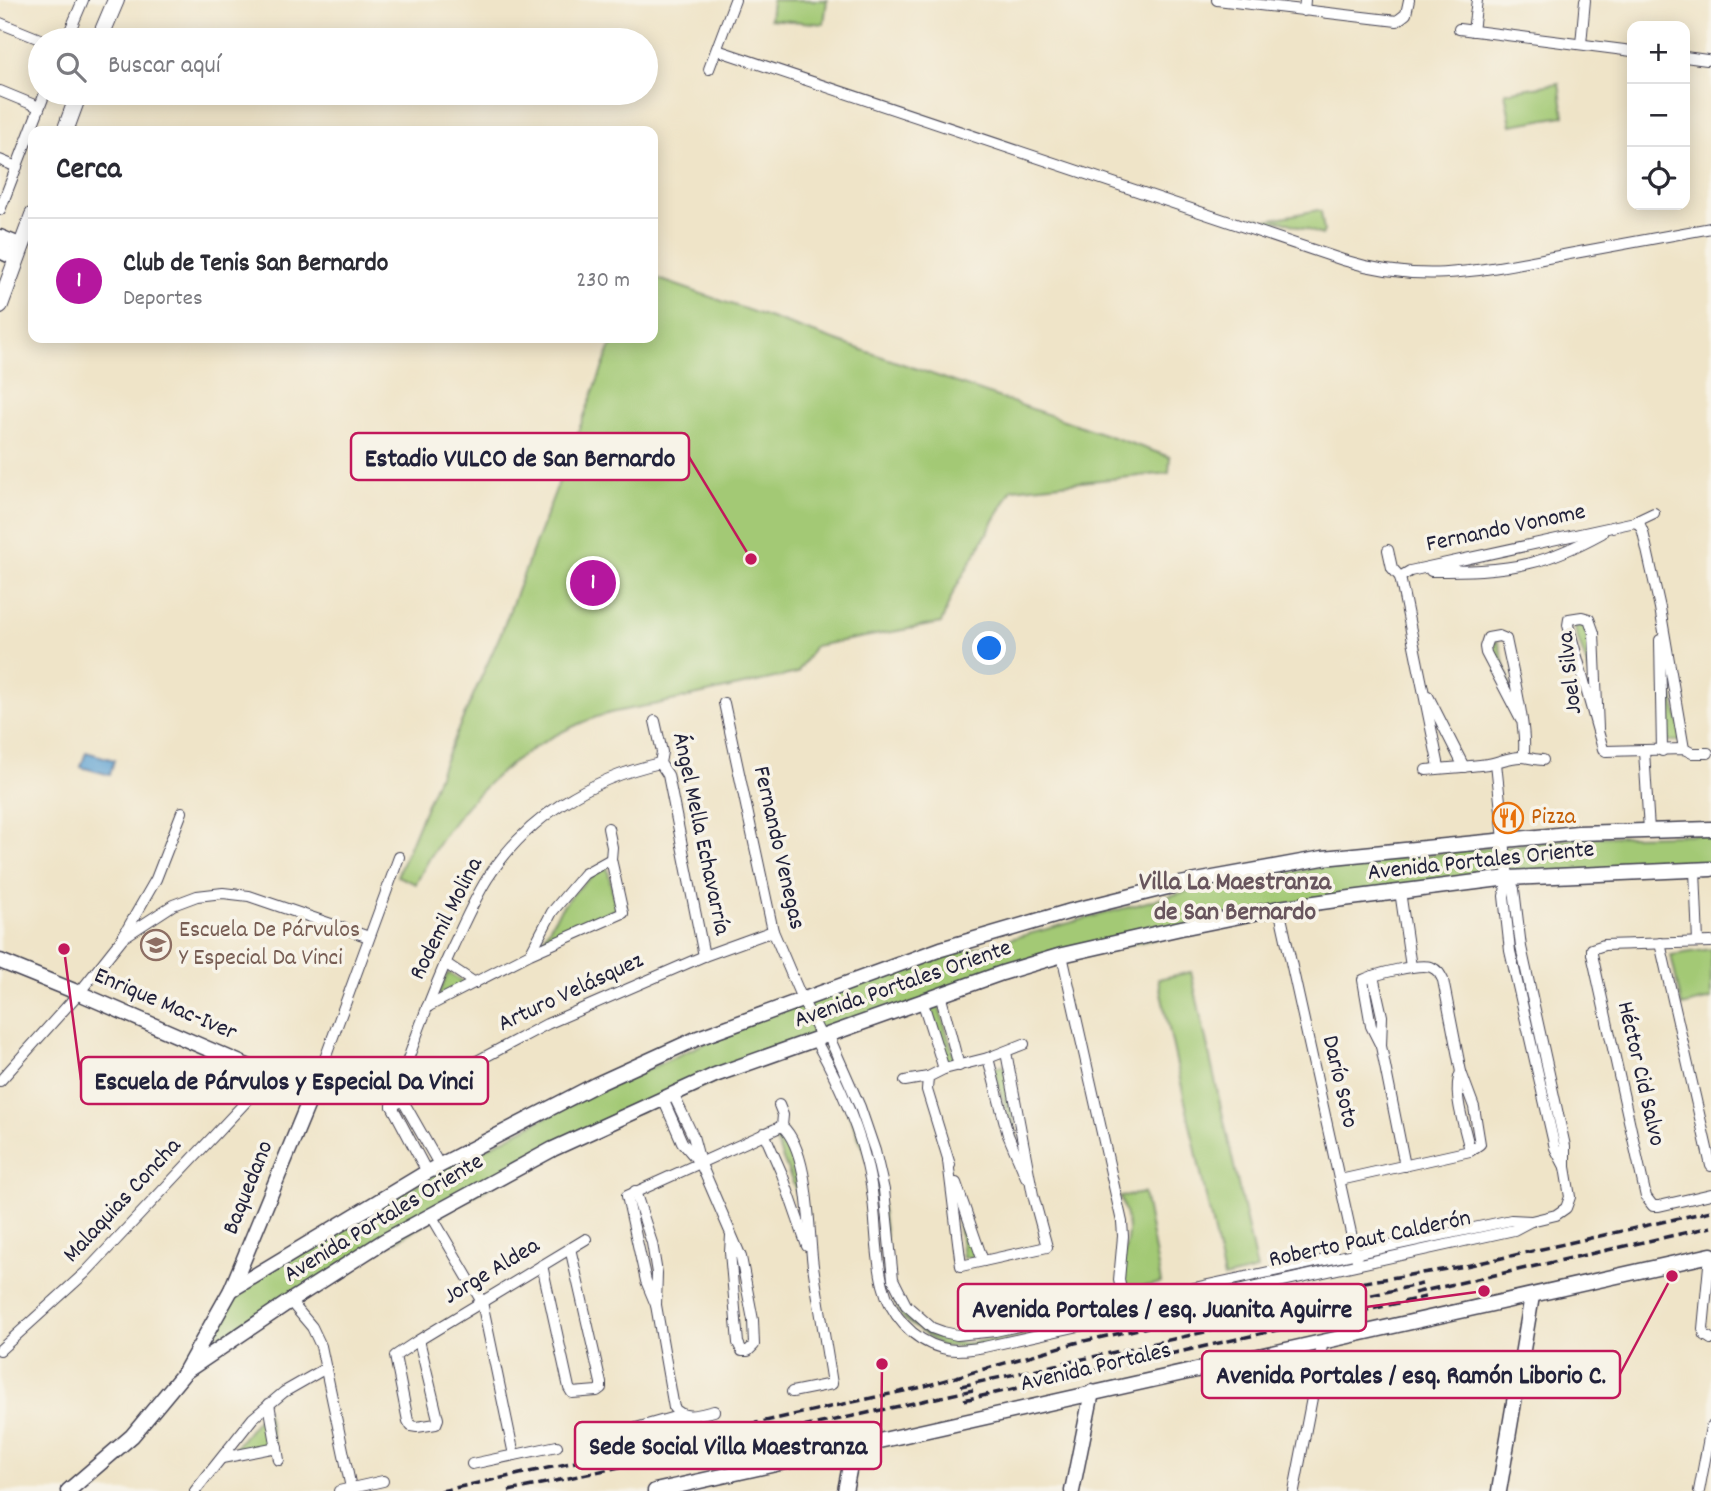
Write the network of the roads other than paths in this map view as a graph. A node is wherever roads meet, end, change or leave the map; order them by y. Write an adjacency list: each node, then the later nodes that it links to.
1 (83, 0): 11 (street)
2 (116, 0): 12 (main road)
3 (735, 0): 17 (street)
4 (1217, 0): 8 (street)
5 (1409, 0): 9 (street)
6 (1477, 0): 14 (street)
7 (1585, 0): 16 (street)
8 (1288, 5): 9 (street)
9 (1304, 6)
10 (0, 23): 15 (street)
11 (71, 28)
12 (104, 28)
13 (1459, 29): 14 (street)
14 (1473, 31): 16 (street)
15 (28, 34)
16 (1581, 44): 18 (street)
17 (717, 50): 21 (street); 33 (street)
18 (1627, 50)
19 (1690, 58): 20 (street)
20 (1707, 60)
21 (709, 69)
22 (0, 91): 23 (street)
23 (28, 102)
24 (34, 105): 26 (street)
25 (75, 105): 28 (main road)
26 (39, 107): 27 (street)
27 (32, 126)
28 (67, 126)
29 (28, 137): 31 (street)
30 (0, 160): 31 (street)
31 (17, 167): 32 (street)
32 (0, 210)
33 (1711, 228)
34 (28, 229): 37 (main road)
35 (0, 237): 37 (street)
36 (0, 251): 37 (street)
37 (20, 252): 38 (main road)
38 (0, 305)
39 (1654, 513): 40 (street, Fernando Vonome)
40 (1635, 522): 41 (street, Fernando Vonome); 45 (street)
41 (1612, 527): 43 (street, Fernando Vonome); 43 (street, Fernando Vonome)
42 (1388, 550): 44 (street)
43 (1410, 571): 44 (street, Fernando Vonome)
44 (1400, 577): 46 (street)
45 (1660, 608): 51 (street); 53 (street)
46 (1421, 682): 59 (street); 60 (street)
47 (724, 703): 74 (street, Fernando Venegas)
48 (1521, 720): 48 (street); 55 (street)
49 (655, 721): 57 (street, Ángel Mella Echavarría)
50 (1598, 729): 50 (street, Joel Silva); 52 (street, Joel Silva)
51 (1684, 749): 53 (street); 54 (street)
52 (1644, 751): 53 (street); 65 (street)
53 (1662, 751)
54 (1708, 753)
55 (1523, 757): 56 (street); 58 (street)
56 (1543, 760)
57 (660, 763): 82 (street, Ángel Mella Echavarría); 84 (street, Rodemil Molina)
58 (1496, 763): 60 (street); 66 (street, Roberto Paut Calderón)
59 (1440, 767): 60 (street); 61 (street)
60 (1464, 767)
61 (1426, 770)
62 (182, 812): 76 (street)
63 (608, 828): 68 (street)
64 (1711, 829): 65 (street, Avenida Portales Oriente)
65 (1649, 830): 66 (street, Avenida Portales Oriente)
66 (1503, 839): 71 (street, Roberto Paut Calderón); 89 (street, Avenida Portales Oriente)
67 (400, 857): 75 (street, Baquedano)
68 (611, 859): 80 (street); 80 (street)
69 (1711, 869): 70 (street, Avenida Portales Oriente)
70 (1695, 870): 71 (street, Avenida Portales Oriente); 77 (street)
71 (1508, 878): 72 (street, Avenida Portales Oriente); 123 (street, Roberto Paut Calderón)
72 (1400, 891): 73 (street, Avenida Portales Oriente); 85 (street)
73 (1279, 908): 81 (street, Avenida Portales Oriente); 114 (street, Darío Soto)
74 (773, 931): 82 (street, Arturo Velásquez); 89 (street, Fernando Venegas)
75 (369, 937): 76 (street); 102 (street, Baquedano)
76 (121, 940): 87 (street)
77 (1698, 942): 78 (street); 79 (street)
78 (1711, 942)
79 (1660, 943): 112 (street); 115 (street, Héctor Cid Salvo)
80 (530, 954): 86 (street)
81 (1062, 955): 88 (street, Avenida Portales Oriente); 132 (street)
82 (704, 956): 104 (street, Arturo Velásquez)
83 (0, 961): 87 (street, Enrique Mac-Iver)
84 (445, 963): 86 (street); 91 (street, Rodemil Molina)
85 (1411, 967): 111 (street); 111 (street)
86 (475, 983): 91 (street)
87 (79, 993): 98 (street, Enrique Mac-Iver); 101 (street)
88 (940, 994): 90 (street, Avenida Portales Oriente); 96 (street)
89 (802, 999): 92 (street, Roberto Paut Calderón); 113 (street, Avenida Portales Oriente)
90 (922, 1000): 92 (street, Avenida Portales Oriente); 97 (street)
91 (427, 1007): 106 (street, Rodemil Molina)
92 (821, 1036): 103 (street, Avenida Portales Oriente); 132 (street, Roberto Paut Calderón); 132 (street, Roberto Paut Calderón)
93 (1024, 1044): 94 (street)
94 (1006, 1052): 95 (street); 116 (street)
95 (988, 1058): 96 (street); 116 (street)
96 (959, 1066): 97 (street)
97 (944, 1069): 99 (street)
98 (271, 1075): 102 (street, Enrique Mac-Iver); 138 (street, Malaquias Concha)
99 (928, 1077): 100 (street); 109 (street)
100 (905, 1081)
101 (0, 1082)
102 (312, 1094): 121 (street, Baquedano)
103 (668, 1096): 110 (street); 117 (street, Avenida Portales Oriente)
104 (403, 1101): 106 (street, Arturo Velásquez); 113 (street)
105 (779, 1105): 107 (street)
106 (392, 1106): 113 (street)
107 (782, 1126): 108 (street); 125 (street)
108 (764, 1133): 110 (street); 125 (street)
109 (948, 1161): 124 (street); 124 (street)
110 (700, 1162): 118 (street); 145 (street)
111 (1405, 1166): 114 (street)
112 (1711, 1166)
113 (434, 1169): 126 (street, Avenida Portales Oriente)
114 (1340, 1180): 123 (street, Darío Soto)
115 (1711, 1194)
116 (1034, 1195): 124 (street)
117 (431, 1215): 130 (street, Avenida Portales Oriente); 131 (street)
118 (732, 1235): 118 (street)
119 (586, 1239): 120 (street, Jorge Aldea)
120 (570, 1248): 127 (street, Jorge Aldea); 127 (street)
121 (248, 1251): 126 (street); 128 (street, Baquedano)
122 (1711, 1255): 129 (street, Avenida Portales); 135 (street)
123 (1357, 1259): 132 (street, Roberto Paut Calderón)
124 (983, 1261)
125 (813, 1263): 141 (street)
126 (274, 1265): 128 (street, Avenida Portales Oriente)
127 (542, 1265): 131 (street, Jorge Aldea)
128 (231, 1290): 133 (street, Baquedano)
129 (1532, 1296): 137 (street, Avenida Portales); 164 (street)
130 (290, 1301): 134 (street, Avenida Portales Oriente); 139 (street)
131 (482, 1302): 136 (street, Jorge Aldea); 151 (street)
132 (1125, 1310)
133 (213, 1322): 134 (street); 140 (street, Baquedano)
134 (236, 1338): 140 (street, Avenida Portales Oriente)
135 (1711, 1339)
136 (419, 1340): 136 (street, Jorge Aldea)
137 (1323, 1341): 142 (street, Avenida Portales); 163 (street)
138 (0, 1350)
139 (326, 1367): 143 (street); 156 (street)
140 (185, 1372): 157 (street, Baquedano)
141 (792, 1392)
142 (1092, 1392): 148 (street, Avenida Portales); 162 (street)
143 (269, 1404): 150 (street); 152 (street)
144 (714, 1410): 145 (street)
145 (682, 1415): 147 (street)
146 (1711, 1427): 165 (street)
147 (636, 1428)
148 (854, 1445): 160 (street, Avenida Portales); 161 (street)
149 (557, 1446): 151 (street)
150 (277, 1447): 152 (street); 153 (street)
151 (514, 1455): 154 (street)
152 (222, 1458): 158 (street)
153 (279, 1460)
154 (472, 1464)
155 (383, 1481): 156 (street)
156 (351, 1488): 159 (street)
157 (68, 1491)
158 (195, 1491)
159 (339, 1491)
160 (655, 1491)
161 (845, 1491)
162 (1072, 1491)
163 (1294, 1491)
164 (1499, 1491)
165 (1699, 1491)

